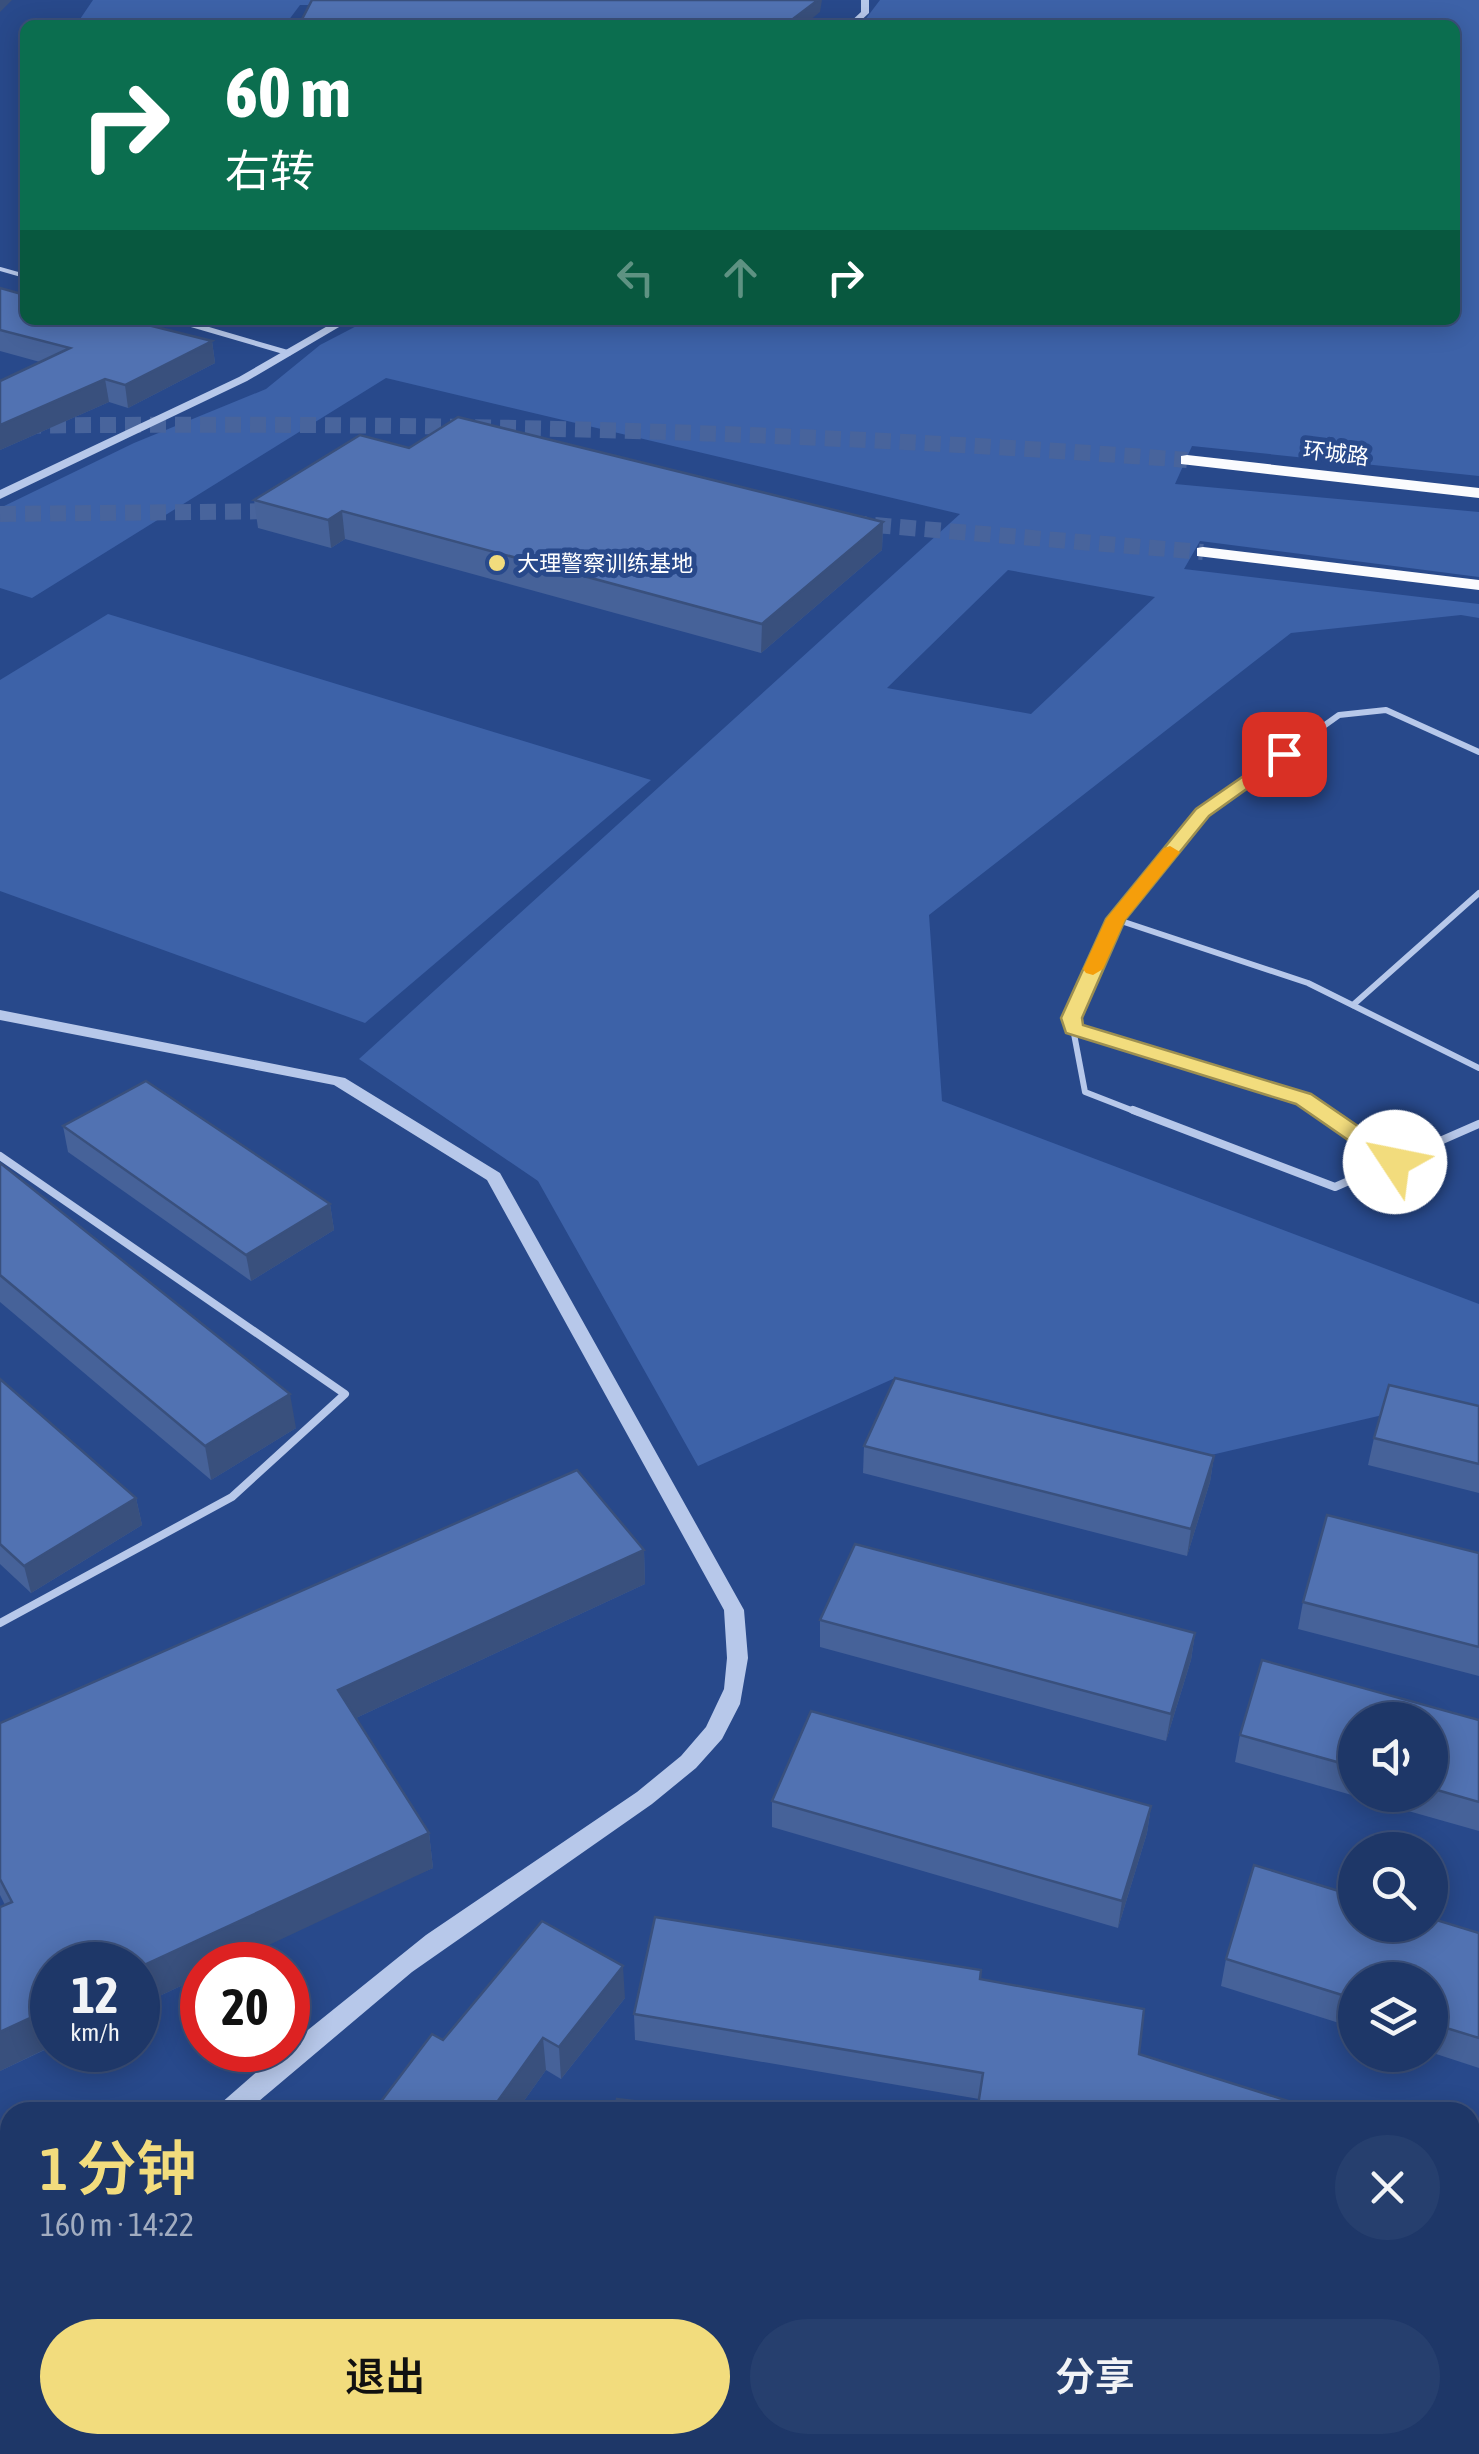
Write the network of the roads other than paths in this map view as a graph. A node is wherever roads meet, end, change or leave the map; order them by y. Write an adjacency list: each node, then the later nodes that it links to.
1 (193, 325): 3 (lane)
2 (337, 325): 3 (street)
3 (289, 353): 6 (street)
4 (1187, 460): 5 (main road, 环城路)
5 (1479, 493)
6 (0, 495)
7 (1204, 552): 8 (main road)
8 (1479, 586)
9 (1479, 752): 11 (lane)
10 (1479, 893): 12 (lane)
11 (1116, 919): 12 (lane); 14 (lane)
12 (1354, 1005): 15 (lane)
13 (0, 1015): 20 (street)
14 (1074, 1029): 18 (lane); 18 (lane)
15 (1479, 1068)
16 (1479, 1124): 18 (lane)
17 (0, 1156): 19 (lane)
18 (1395, 1162)
19 (0, 1623)
20 (239, 2102)

